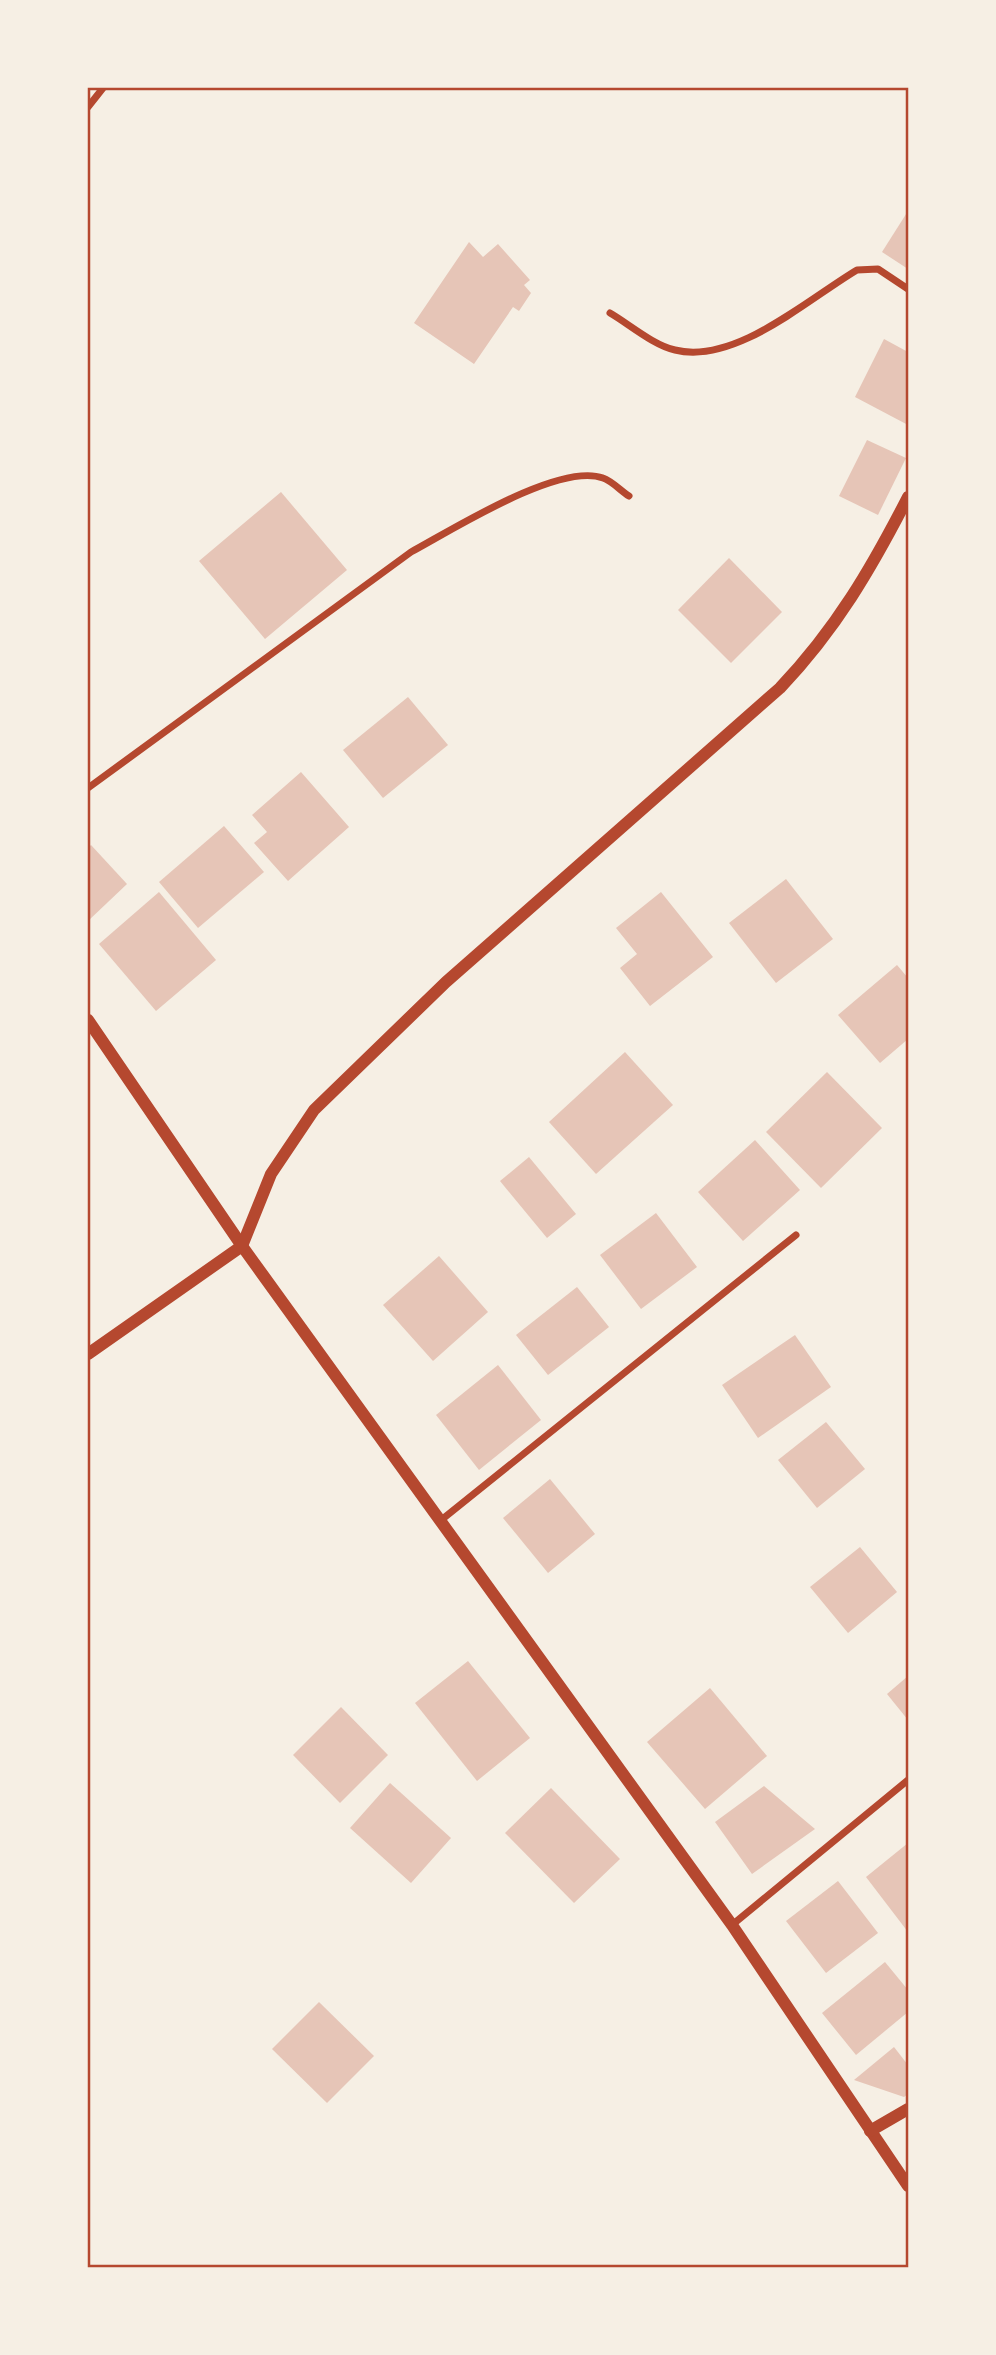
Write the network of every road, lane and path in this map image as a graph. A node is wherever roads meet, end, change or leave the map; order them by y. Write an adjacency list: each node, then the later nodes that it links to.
1 (103, 88): 2 (street)
2 (88, 107)
3 (908, 289): 4 (street)
4 (610, 313)
5 (629, 496): 7 (street)
6 (908, 497): 10 (street)
7 (88, 789)
8 (88, 1020): 10 (street)
9 (796, 1235): 12 (street)
10 (242, 1245): 11 (street); 12 (street)
11 (88, 1354)
12 (440, 1521): 14 (street)
13 (908, 1780): 14 (street)
14 (732, 1925): 16 (street)
15 (908, 2109): 16 (street)
16 (870, 2131): 17 (street)
17 (908, 2186)

